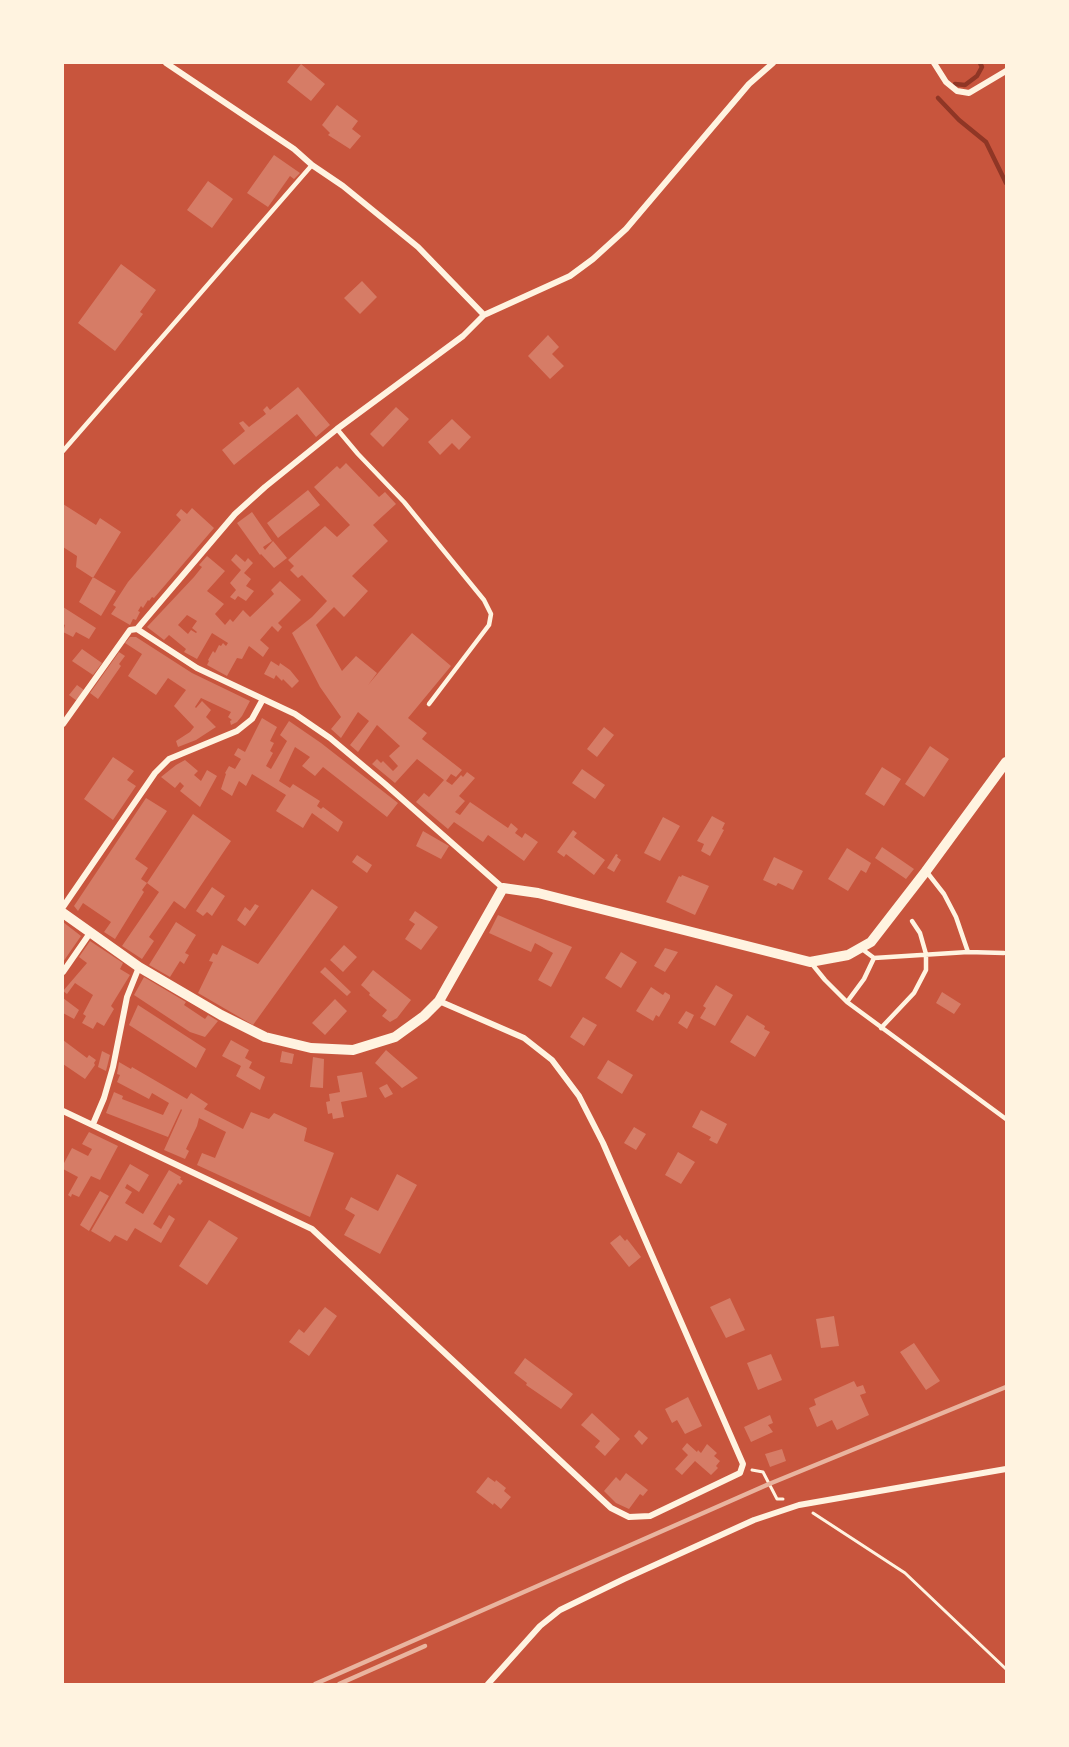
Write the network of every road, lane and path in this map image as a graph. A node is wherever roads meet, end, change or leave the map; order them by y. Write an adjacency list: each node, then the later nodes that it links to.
1 (166, 63): 5 (street)
2 (773, 63): 6 (street)
3 (934, 63): 4 (street)
4 (1006, 71)
5 (312, 165): 6 (street); 8 (lane)
6 (484, 315): 7 (street)
7 (337, 429): 9 (street); 11 (lane)
8 (63, 451)
9 (137, 629): 10 (street); 12 (street)
10 (263, 699): 15 (street); 16 (street)
11 (429, 704)
12 (63, 724)
13 (1006, 762): 14 (street)
14 (926, 872): 20 (street); 21 (lane)
15 (503, 888): 25 (street); 28 (street)
16 (63, 907)
17 (63, 913): 19 (street)
18 (912, 921): 23 (lane)
19 (90, 933): 26 (street); 27 (street)
20 (860, 948): 24 (lane); 25 (street)
21 (969, 952): 22 (lane); 23 (lane)
22 (1004, 953)
23 (926, 954): 24 (lane); 30 (lane)
24 (874, 958): 29 (lane)
25 (810, 962): 29 (lane)
26 (139, 967): 28 (street); 33 (street)
27 (63, 972)
28 (439, 1001): 34 (street)
29 (847, 1002): 30 (lane)
30 (881, 1028): 32 (lane)
31 (63, 1111): 33 (street)
32 (1006, 1119)
33 (93, 1124): 34 (street)
34 (741, 1468): 36 (path)
35 (1006, 1468): 36 (street)
36 (800, 1505): 37 (path); 38 (street)
37 (1006, 1669)
38 (488, 1684)

